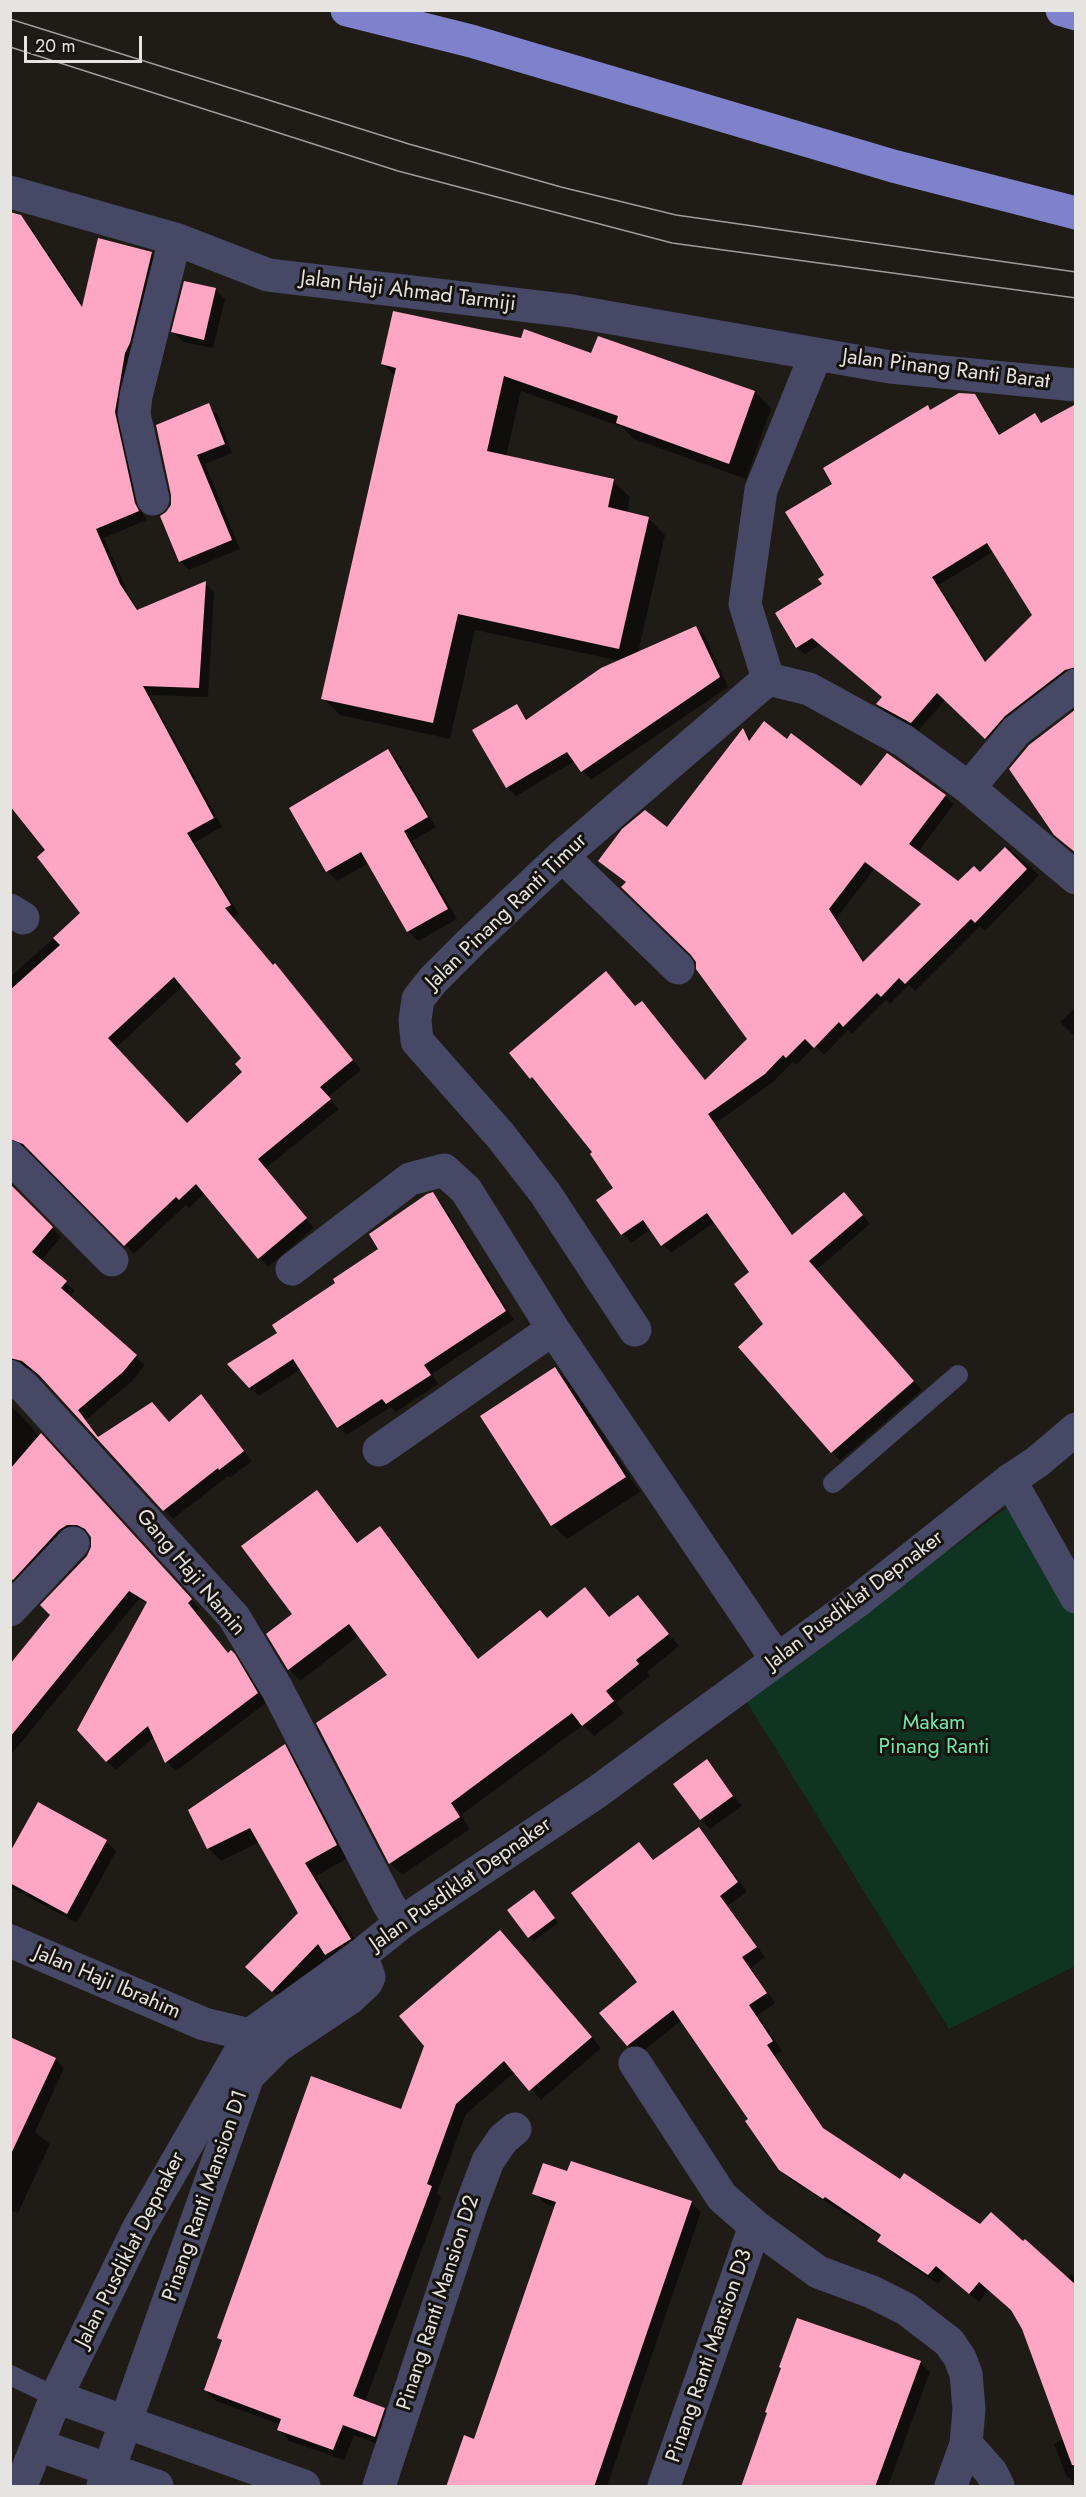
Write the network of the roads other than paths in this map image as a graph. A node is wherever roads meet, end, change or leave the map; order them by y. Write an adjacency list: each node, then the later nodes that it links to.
1 (347, 10): 5 (highway)
2 (1062, 10): 3 (highway)
3 (1076, 14)
4 (10, 192): 6 (street, Jalan Haji Ahmad Tarmiji)
5 (1076, 213)
6 (175, 239): 7 (street, Jalan Haji Ahmad Tarmiji); 9 (street)
7 (816, 354): 8 (street, Jalan Pinang Ranti Barat); 10 (street)
8 (1076, 385)
9 (153, 499)
10 (768, 679): 12 (street); 13 (street, Jalan Pinang Ranti Timur)
11 (1076, 685): 12 (street)
12 (969, 788): 14 (street)
13 (562, 856): 15 (street); 20 (street, Jalan Pinang Ranti Timur)
14 (1076, 878)
15 (678, 968)
16 (10, 1157): 17 (street)
17 (112, 1260)
18 (292, 1269): 19 (street)
19 (553, 1329): 24 (street); 30 (street)
20 (635, 1330)
21 (958, 1375): 26 (lane)
22 (10, 1376): 31 (street, Gang Haji Namin)
23 (1076, 1429): 25 (street, Jalan Pusdiklat Depnaker)
24 (379, 1450)
25 (1010, 1480): 28 (street); 30 (street, Jalan Pusdiklat Depnaker)
26 (833, 1483)
27 (73, 1543): 29 (street)
28 (1076, 1597)
29 (10, 1610)
30 (775, 1662): 31 (street, Jalan Pusdiklat Depnaker)
31 (401, 1923): 33 (street, Jalan Pusdiklat Depnaker)
32 (10, 1941): 34 (street, Jalan Haji Ibrahim)
33 (361, 1955): 35 (street, Jalan Pusdiklat Depnaker); 42 (street, Pinang Ranti Mansion D1)
34 (204, 2024): 35 (street, Jalan Haji Ibrahim); 37 (street, Jalan Haji Ibrahim)
35 (250, 2036): 37 (street, Jalan Pusdiklat Depnaker)
36 (635, 2063): 39 (street)
37 (226, 2074): 41 (street, Jalan Pusdiklat Depnaker)
38 (515, 2129): 49 (street, Pinang Ranti Mansion D2)
39 (755, 2226): 43 (street); 50 (street, Pinang Ranti Mansion D3)
40 (10, 2375): 41 (lane)
41 (56, 2397): 42 (street); 44 (street, Jalan Pusdiklat Depnaker)
42 (127, 2423): 45 (street, Pinang Ranti Mansion D1); 48 (street)
43 (966, 2444): 51 (street); 52 (street)
44 (37, 2445): 45 (street); 46 (street, Jalan Pusdiklat Depnaker)
45 (107, 2478): 47 (street)
46 (21, 2487)
47 (158, 2487)
48 (304, 2487)
49 (379, 2487)
50 (664, 2487)
51 (951, 2487)
52 (998, 2487)

